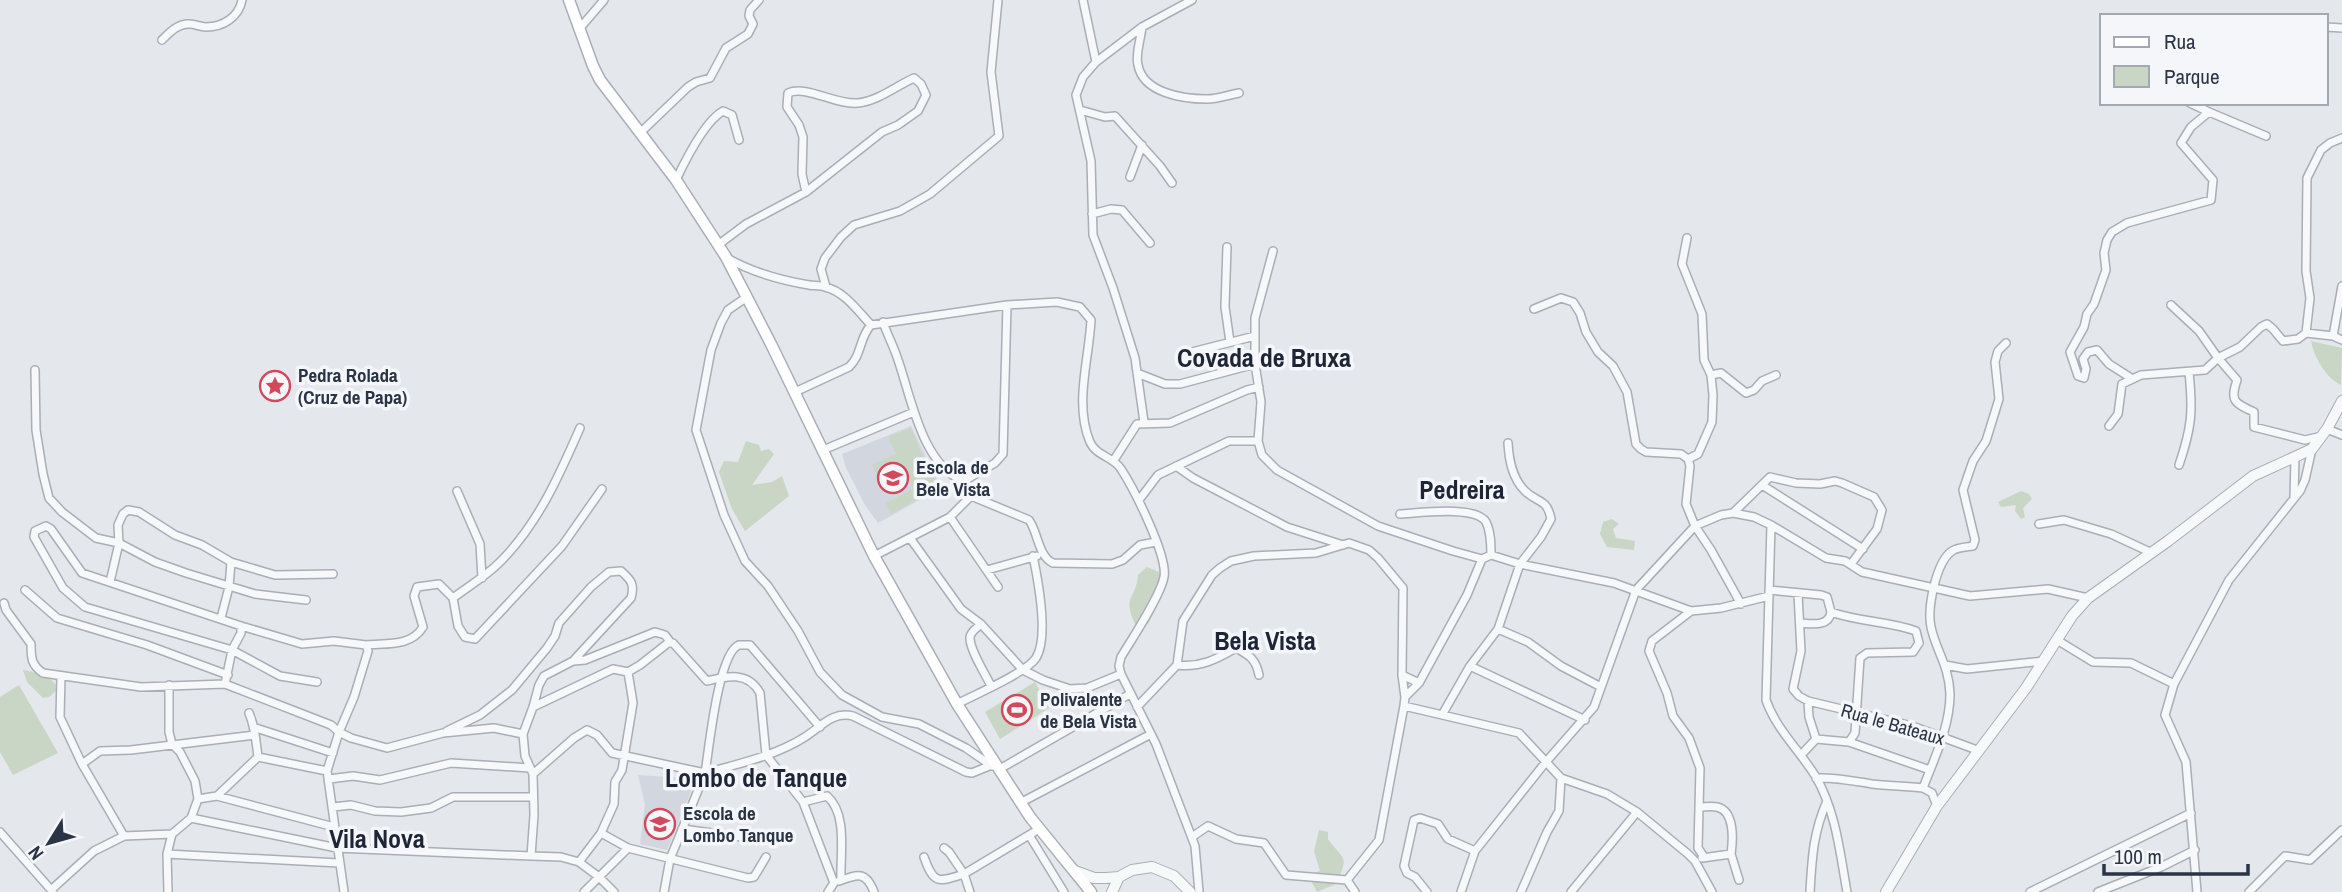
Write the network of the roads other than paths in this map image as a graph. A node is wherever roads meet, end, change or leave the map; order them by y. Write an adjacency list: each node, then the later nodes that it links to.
1 (242, 0): 10 (street)
2 (569, 0): 9 (main road)
3 (604, 0): 9 (street)
4 (759, 0): 16 (street)
5 (998, 0): 33 (street)
6 (1083, 0): 11 (street)
7 (1192, 0): 8 (street)
8 (1142, 27): 11 (street); 12 (street)
9 (580, 28): 16 (main road)
10 (162, 40)
11 (1096, 62): 14 (street)
12 (1239, 93)
13 (2194, 105): 15 (street)
14 (1080, 110): 20 (street); 25 (street)
15 (2209, 112): 17 (street); 54 (street)
16 (641, 132): 22 (main road)
17 (2266, 136)
18 (2342, 138): 40 (street)
19 (740, 140): 22 (street)
20 (1142, 145): 21 (street); 23 (street)
21 (1130, 177)
22 (676, 180): 28 (main road)
23 (1172, 183)
24 (806, 192): 24 (street); 28 (street)
25 (1092, 214): 27 (street); 51 (street)
26 (1686, 238): 52 (street)
27 (1150, 243)
28 (718, 246): 31 (main road)
29 (1227, 247): 44 (street)
30 (1273, 251): 41 (street)
31 (726, 257): 33 (street); 34 (main road)
32 (2342, 286): 42 (street)
33 (827, 287): 39 (street)
34 (747, 297): 56 (main road); 180 (street)
35 (2171, 304): 47 (street)
36 (1007, 305): 38 (street); 70 (street); 74 (street)
37 (1534, 309): 69 (street)
38 (883, 322): 39 (street); 58 (street)
39 (871, 325): 56 (street)
40 (2306, 332): 42 (street); 47 (street)
41 (1255, 336): 44 (street); 48 (street)
42 (2333, 336): 43 (street)
43 (2342, 340)
44 (1230, 342): 46 (street)
45 (2006, 343): 108 (street)
46 (1192, 352)
47 (2218, 358): 50 (street); 62 (street)
48 (1255, 364): 51 (street); 55 (street)
49 (35, 370): 90 (street)
50 (2189, 372): 54 (street); 72 (street)
51 (1138, 373): 59 (street)
52 (1711, 375): 53 (street); 69 (street)
53 (1776, 375)
54 (2131, 378): 60 (street)
55 (1259, 387): 59 (street); 64 (street)
56 (795, 392): 67 (main road)
57 (2342, 401): 62 (street)
58 (914, 412): 67 (street); 74 (street)
59 (1144, 422): 70 (street)
60 (2109, 426)
61 (580, 428): 104 (street)
62 (2325, 433): 63 (street); 66 (street)
63 (2342, 435)
64 (1258, 441): 73 (street); 98 (street)
65 (1508, 443): 100 (street)
66 (2312, 449): 68 (street); 81 (street)
67 (823, 450): 96 (main road)
68 (2295, 457): 71 (street); 75 (street)
69 (1688, 458): 87 (street)
70 (1114, 460): 80 (street)
71 (2278, 464): 75 (street); 93 (street)
72 (2179, 465)
73 (1177, 466): 80 (street); 91 (street)
74 (964, 481): 79 (street)
75 (2296, 484): 81 (street)
76 (1762, 485): 82 (street); 92 (street); 92 (street)
77 (602, 489): 113 (street)
78 (457, 491): 104 (street)
79 (971, 496): 84 (street); 94 (street)
80 (1139, 500): 89 (street)
81 (2292, 502): 147 (street)
82 (1733, 513): 86 (street); 87 (street)
83 (1400, 514): 95 (street)
84 (950, 517): 88 (street); 102 (street)
85 (2039, 524): 93 (street)
86 (1772, 525): 101 (street); 111 (street)
87 (1695, 526): 110 (street); 117 (street)
88 (910, 538): 96 (street); 122 (street)
89 (1156, 542): 94 (street); 138 (street)
90 (119, 543): 99 (street); 105 (street); 106 (street)
91 (1344, 545): 133 (street); 141 (street)
92 (1863, 549): 101 (street)
93 (2152, 553): 114 (street)
94 (1043, 554): 97 (street)
95 (1491, 555): 98 (street); 100 (street)
96 (874, 556): 154 (main road)
97 (1033, 556): 102 (street); 136 (street)
98 (1482, 559): 145 (street)
99 (231, 562): 103 (street); 106 (street)
100 (1520, 564): 110 (street); 124 (street)
101 (1852, 564): 108 (street)
102 (987, 570): 107 (street)
103 (333, 574)
104 (482, 578): 113 (street)
105 (110, 582): 120 (street); 130 (street)
106 (229, 587): 115 (street); 120 (street)
107 (998, 587)
108 (1933, 588): 114 (street); 126 (street)
109 (25, 590): 140 (street)
110 (1636, 590): 118 (street); 150 (street)
111 (1769, 593): 112 (street); 117 (street); 175 (street)
112 (1798, 594): 119 (street); 121 (street)
113 (453, 597): 129 (street)
114 (2088, 598): 125 (street)
115 (306, 600)
116 (4, 603): 143 (street)
117 (1741, 604): 118 (street)
118 (1691, 611): 196 (street)
119 (1831, 612): 121 (street); 128 (street)
120 (221, 618): 123 (street)
121 (1800, 623): 153 (street)
122 (981, 624): 136 (street); 149 (street)
123 (241, 626): 129 (street); 130 (street)
124 (1498, 629): 135 (street); 150 (street)
125 (2057, 640): 132 (street); 147 (street)
126 (1937, 642): 128 (street); 134 (street)
127 (671, 643): 131 (street); 137 (street); 142 (street)
128 (1920, 643): 158 (street)
129 (366, 645): 164 (street)
130 (232, 650): 140 (street); 144 (street)
131 (573, 661): 157 (street); 165 (street)
132 (2044, 661): 134 (street); 172 (street)
133 (1177, 665): 139 (street); 155 (street)
134 (1945, 665): 168 (street)
135 (1470, 666): 160 (street); 161 (street)
136 (1023, 670): 138 (street); 149 (street)
137 (628, 672): 157 (street); 177 (street)
138 (1121, 674): 151 (street)
139 (1259, 674)
140 (228, 675): 146 (street)
141 (1402, 675): 145 (street); 152 (street)
142 (720, 676): 162 (street); 174 (street); 183 (street)
143 (61, 677): 148 (street); 179 (street)
144 (317, 682)
145 (1419, 683): 152 (street)
146 (225, 684): 148 (street); 164 (street)
147 (2174, 684): 198 (street)
148 (169, 685): 171 (street)
149 (991, 686): 154 (street)
150 (1601, 687): 161 (street)
151 (1130, 694): 155 (street); 180 (street)
152 (1405, 697): 156 (street)
153 (1808, 701): 158 (street, Rua le Bateaux); 169 (street)
154 (957, 704): 180 (main road)
155 (1137, 706): 167 (street)
156 (1404, 706): 160 (street); 229 (street)
157 (533, 707): 166 (street)
158 (1856, 712): 168 (street, Rua le Bateaux); 170 (street)
159 (248, 713): 163 (street)
160 (1442, 715): 178 (street)
161 (1585, 720): 178 (street)
162 (820, 727): 174 (street); 180 (street)
163 (255, 731): 171 (street); 173 (street); 176 (street)
164 (339, 732): 165 (street); 173 (street)
165 (443, 733): 166 (street)
166 (523, 734): 182 (street)
167 (1151, 734): 193 (street); 209 (street)
168 (1942, 737): 172 (street, Rua le Bateaux); 181 (street)
169 (1816, 739): 170 (street); 175 (street)
170 (1849, 742): 181 (street)
171 (173, 744): 179 (street); 190 (street)
172 (1977, 751): 194 (street)
173 (333, 753): 184 (street)
174 (766, 755): 183 (street); 192 (street)
175 (1801, 755): 186 (street)
176 (258, 757): 184 (street); 188 (street)
177 (624, 757): 182 (street); 183 (street); 205 (street)
178 (1545, 763): 185 (street); 214 (street)
179 (82, 764): 207 (street)
180 (995, 766): 193 (main road)
181 (1930, 770): 187 (street)
182 (531, 771): 184 (street); 189 (street)
183 (705, 773): 201 (street)
184 (328, 775): 195 (street)
185 (1561, 778): 197 (street); 250 (street)
186 (1816, 778): 187 (street); 191 (street)
187 (1923, 788): 194 (street)
188 (216, 796): 190 (street); 200 (street)
189 (533, 796): 195 (street); 217 (street)
190 (198, 799): 199 (street)
191 (1828, 801): 252 (street); 253 (street)
192 (803, 802): 231 (street); 231 (street)
193 (1020, 803): 204 (main road)
194 (1937, 806): 254 (street)
195 (333, 807): 200 (street)
196 (1700, 807): 216 (street); 220 (street)
197 (1637, 812): 222 (street); 251 (street)
198 (2191, 813): 213 (street); 255 (street)
199 (191, 818): 206 (street); 210 (street)
200 (334, 827): 210 (street)
201 (682, 829): 208 (street); 221 (street)
202 (2342, 830): 258 (street)
203 (0, 832): 233 (street)
204 (1034, 832): 225 (main road); 226 (street); 242 (street)
205 (601, 833): 211 (street); 223 (street)
206 (172, 834): 207 (street); 215 (street)
207 (124, 836): 233 (street)
208 (742, 837)
209 (1192, 837): 229 (street); 246 (street)
210 (337, 848): 217 (street); 224 (street)
211 (628, 848): 221 (street); 227 (street)
212 (944, 848): 226 (street)
213 (2195, 850): 256 (street); 257 (street)
214 (1475, 852): 248 (street); 249 (street)
215 (167, 854): 224 (street); 234 (street)
216 (1731, 854): 220 (street); 230 (street)
217 (531, 856): 223 (street)
218 (766, 857): 221 (street)
219 (924, 857): 226 (street)
220 (1704, 857): 222 (street)
221 (670, 859): 238 (street)
222 (1695, 861): 232 (street)
223 (579, 862): 227 (street)
224 (339, 863): 235 (street)
225 (1071, 870): 228 (street); 243 (main road)
226 (964, 874): 241 (street)
227 (599, 877): 236 (street); 237 (street)
228 (1119, 877): 244 (street); 245 (street)
229 (1347, 880): 247 (street)
230 (1739, 880)
231 (838, 881): 239 (street); 240 (street)
232 (1709, 890)
233 (52, 891)
234 (168, 892)
235 (344, 892)
236 (584, 892)
237 (614, 892)
238 (664, 892)
239 (828, 892)
240 (874, 892)
241 (970, 892)
242 (1064, 892)
243 (1091, 892)
244 (1112, 892)
245 (1190, 892)
246 (1199, 892)
247 (1355, 892)
248 (1427, 892)
249 (1461, 892)
250 (1521, 892)
251 (1571, 892)
252 (1810, 892)
253 (1847, 892)
254 (1886, 892)
255 (2030, 892)
256 (2098, 892)
257 (2199, 892)
258 (2249, 892)

